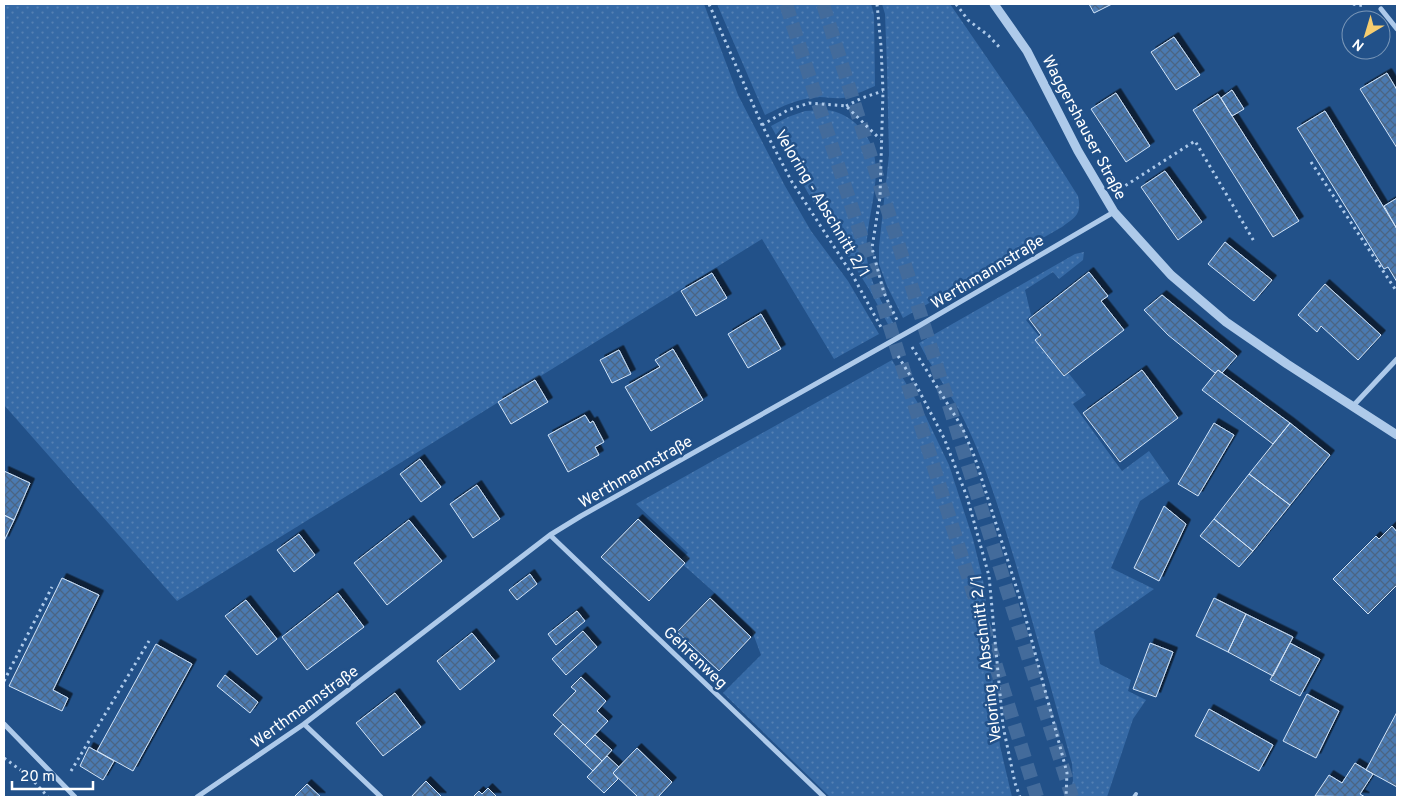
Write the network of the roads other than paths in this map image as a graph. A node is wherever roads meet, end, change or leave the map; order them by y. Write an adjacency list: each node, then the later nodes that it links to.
1 (994, 4): 4 (street, Waggershauser Straße)
2 (1380, 9): 3 (street)
3 (1397, 28)
4 (1114, 212): 6 (street, Waggershauser Straße); 8 (street, Werthmannstraße)
5 (1397, 359): 6 (street)
6 (1353, 406): 7 (street, Waggershauser Straße)
7 (1397, 435)
8 (550, 535): 10 (street, Werthmannstraße); 14 (street, Gehrenweg)
9 (4, 724): 11 (street)
10 (304, 724): 12 (street, Werthmannstraße); 13 (street)
11 (75, 797)
12 (197, 797)
13 (381, 797)
14 (824, 797)

